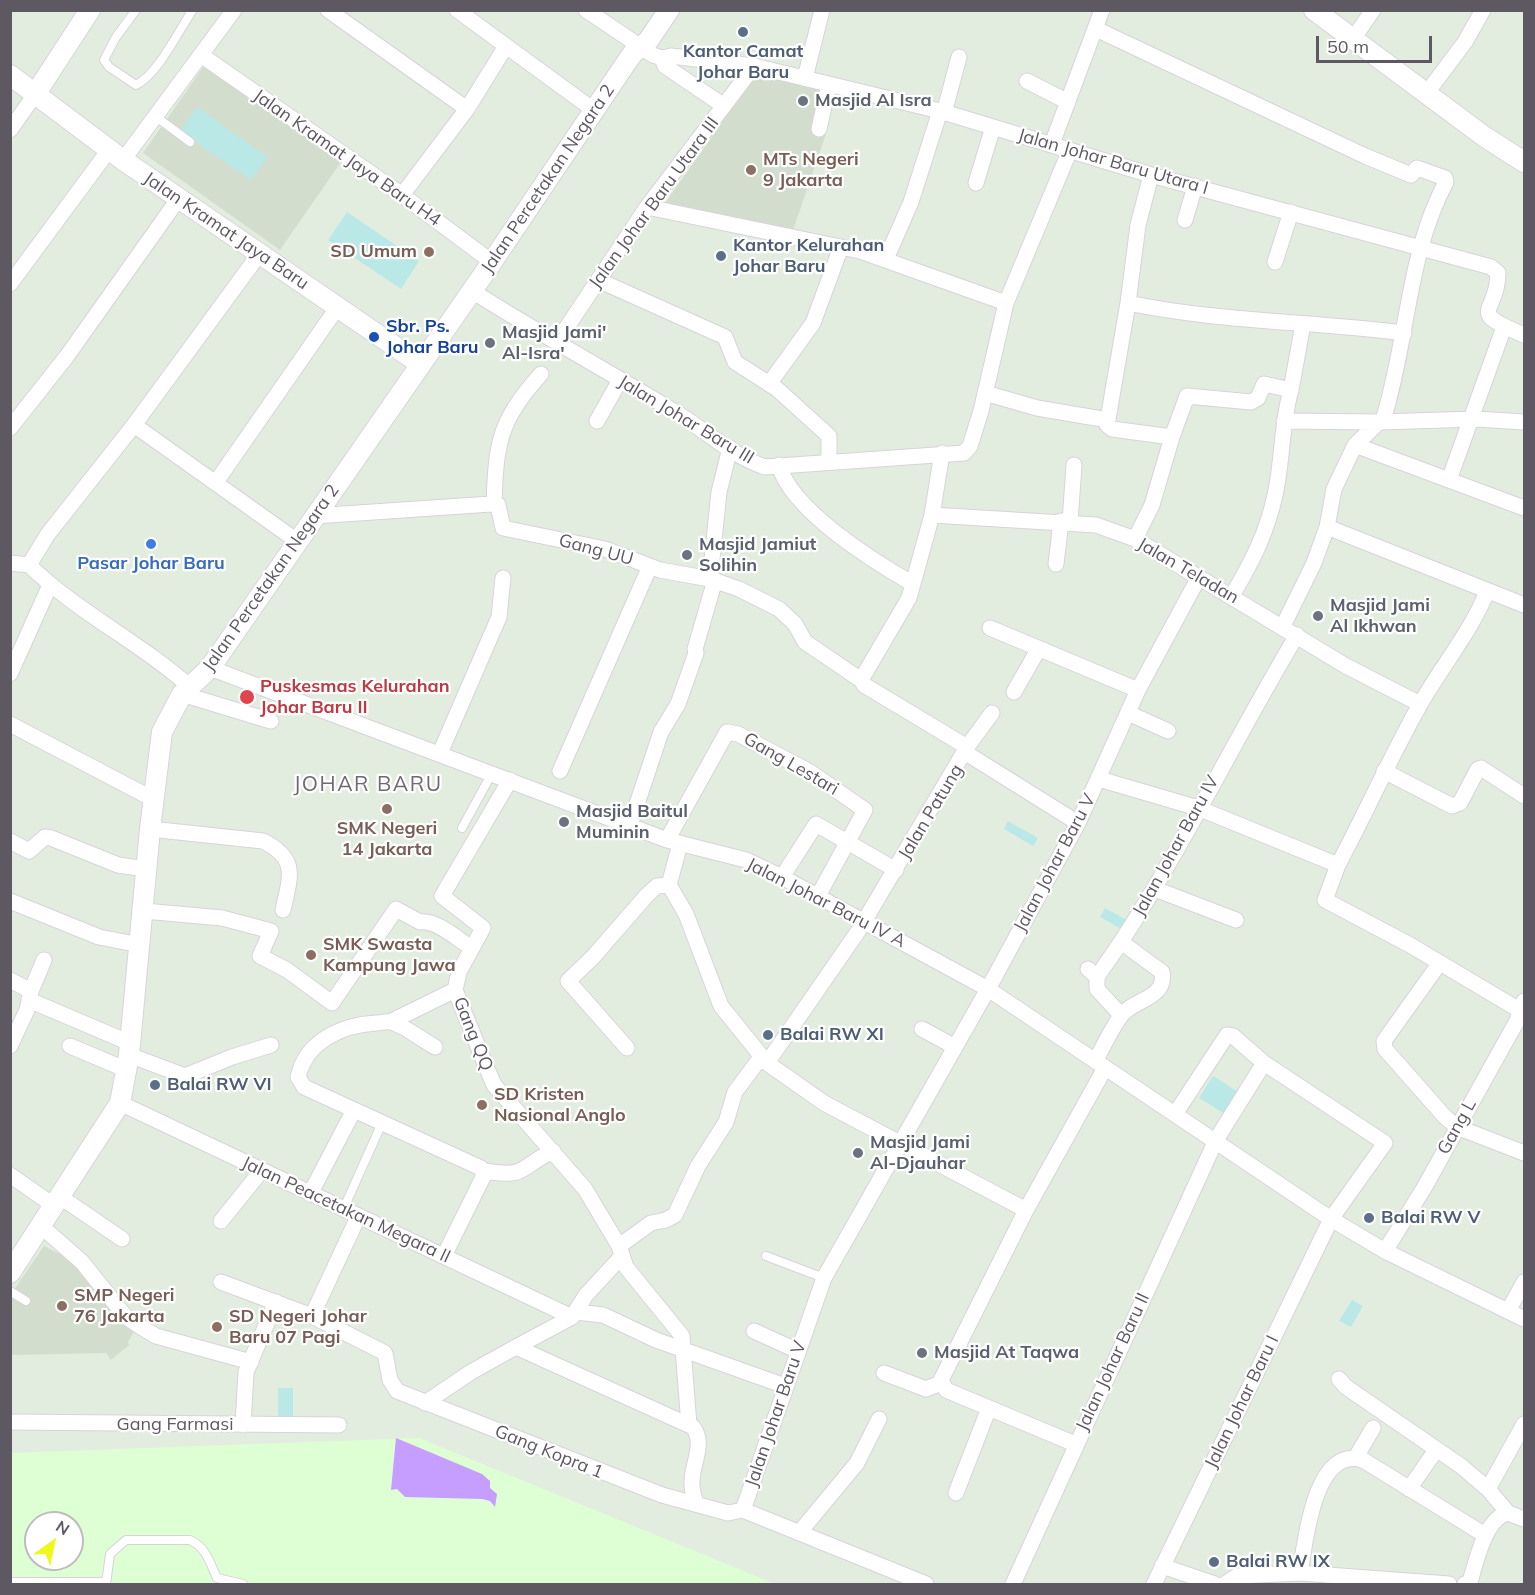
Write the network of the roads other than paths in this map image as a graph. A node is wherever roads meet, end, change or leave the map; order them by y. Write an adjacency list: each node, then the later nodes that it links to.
1 (90, 10): 26 (street)
2 (136, 10): 13 (lane)
3 (234, 10): 18 (street)
4 (328, 10): 30 (street)
5 (457, 10): 16 (street)
6 (586, 10): 17 (street, Jalan Johar Baru Utara I)
7 (669, 10): 17 (street, Jalan Percetakan Negara 2)
8 (822, 10): 23 (street)
9 (1102, 10): 14 (street)
10 (1314, 10): 15 (street)
11 (1373, 10): 15 (street)
12 (1483, 10): 27 (street)
13 (192, 11)
14 (1096, 29): 28 (street); 51 (street)
15 (1353, 39): 27 (street)
16 (506, 46): 30 (street); 31 (street)
17 (641, 47): 20 (street, Jalan Johar Baru Utara I); 31 (street, Jalan Percetakan Negara 2)
18 (201, 55): 33 (street); 45 (street, Jalan Kramat Jaya Baru H4)
19 (959, 57): 32 (street)
20 (662, 58): 21 (street, Jalan Johar Baru Utara I); 29 (street)
21 (754, 66): 23 (street, Jalan Johar Baru Utara I); 29 (street, Jalan Johar Baru Utara III)
22 (10, 75): 26 (street, Jalan Kramat Jaya Baru)
23 (805, 78): 25 (street, Jalan Johar Baru Utara I)
24 (1027, 81): 28 (street)
25 (829, 84): 32 (street, Jalan Johar Baru Utara I); 35 (street)
26 (36, 93): 36 (street); 40 (street, Jalan Kramat Jaya Baru)
27 (1426, 94): 41 (street)
28 (1068, 102): 38 (street)
29 (724, 106): 47 (street, Jalan Johar Baru Utara III)
30 (466, 109): 45 (street)
31 (595, 111): 54 (street, Jalan Percetakan Negara 2)
32 (942, 112): 34 (street, Jalan Johar Baru Utara I); 53 (street)
33 (155, 117): 37 (lane); 40 (street)
34 (993, 127): 38 (street, Jalan Johar Baru Utara I); 43 (street)
35 (819, 129)
36 (10, 130)
37 (190, 142)
38 (1052, 144): 39 (street, Jalan Johar Baru Utara I)
39 (1070, 150): 42 (street, Jalan Johar Baru Utara I); 59 (street)
40 (116, 155): 46 (street, Jalan Kramat Jaya Baru); 57 (street)
41 (1524, 162)
42 (1151, 175): 44 (street, Jalan Johar Baru Utara I); 60 (street)
43 (976, 183)
44 (1195, 186): 48 (street, Jalan Johar Baru Utara I); 49 (street)
45 (402, 195): 54 (street, Jalan Kramat Jaya Baru H4)
46 (179, 198): 52 (street, Jalan Kramat Jaya Baru); 80 (street)
47 (647, 207): 50 (street); 56 (street, Jalan Johar Baru Utara III)
48 (1290, 212): 51 (street, Jalan Johar Baru Utara I); 55 (street)
49 (1185, 220)
50 (841, 247): 53 (street); 70 (street)
51 (1419, 248): 63 (street, Jalan Johar Baru Utara I); 64 (street)
52 (260, 253): 61 (street, Jalan Kramat Jaya Baru); 79 (street)
53 (886, 260): 59 (street)
54 (492, 262): 58 (street, Jalan Percetakan Negara 2)
55 (1275, 262)
56 (598, 280): 66 (street, Jalan Johar Baru Utara III); 70 (street)
57 (10, 284)
58 (472, 291): 66 (street, Jalan Johar Baru III); 67 (street, Jalan Percetakan Negara 2)
59 (1006, 303): 72 (street)
60 (1128, 303): 62 (street); 74 (street)
61 (338, 308): 67 (street, Jalan Kramat Jaya Baru); 89 (street)
62 (1303, 324): 64 (street); 71 (street)
63 (1504, 327): 65 (street); 73 (street)
64 (1404, 333): 77 (street)
65 (1524, 335)
66 (558, 342): 69 (street, Jalan Johar Baru III)
67 (419, 363): 93 (street, Jalan Percetakan Negara 2)
68 (542, 374): 90 (street)
69 (620, 380): 75 (street); 83 (street, Jalan Johar Baru III)
70 (770, 384): 85 (street)
71 (1291, 390): 76 (street); 81 (street)
72 (985, 393): 74 (street); 84 (street, Jalan Johar Baru III)
73 (1471, 419): 77 (street); 78 (street); 88 (street)
74 (1108, 420): 81 (street)
75 (597, 421)
76 (1284, 421): 77 (street); 108 (street)
77 (1381, 421): 82 (street)
78 (1524, 422)
79 (134, 425): 89 (street); 100 (street)
80 (10, 428)
81 (1172, 437): 96 (street)
82 (1355, 445): 88 (street); 95 (street)
83 (730, 448): 86 (street, Jalan Johar Baru III); 104 (street)
84 (942, 453): 85 (street, Jalan Johar Baru III); 92 (street)
85 (829, 461): 86 (street, Jalan Johar Baru III)
86 (779, 465): 105 (street, Jalan Johar Baru III)
87 (1074, 465): 94 (street)
88 (1449, 480): 91 (street)
89 (216, 482): 97 (street)
90 (494, 504): 93 (street); 101 (street, Gang UU)
91 (1524, 508)
92 (932, 515): 94 (street, Jalan Teladan); 105 (street)
93 (314, 516): 97 (street, Jalan Percetakan Negara 2)
94 (1066, 522): 96 (street, Jalan Teladan); 99 (street)
95 (1327, 527): 107 (street); 110 (street)
96 (1135, 539): 102 (street, Jalan Teladan)
97 (297, 541): 114 (street, Jalan Percetakan Negara 2)
98 (10, 563): 100 (street)
99 (1056, 564)
100 (29, 565): 106 (street)
101 (650, 566): 104 (street, Gang UU); 128 (street)
102 (1199, 577): 108 (street, Jalan Teladan); 118 (street, Jalan Johar Baru V)
103 (503, 578): 127 (street)
104 (712, 580): 116 (street, Gang UU); 137 (street)
105 (913, 584): 116 (street)
106 (50, 585): 115 (street); 117 (street)
107 (1487, 591): 109 (street); 120 (street)
108 (1231, 597): 110 (street, Jalan Teladan)
109 (1524, 605)
110 (1283, 626): 112 (street, Jalan Teladan)
111 (990, 628): 113 (street)
112 (1297, 635): 120 (street, Jalan Teladan); 135 (street, Jalan Johar Baru IV)
113 (1038, 650): 118 (street); 119 (street)
114 (210, 668): 117 (street, Jalan Percetakan Negara 2); 127 (street, Jalan Johar Baru IV A)
115 (10, 674)
116 (861, 680): 126 (street, Jalan Patung)
117 (186, 690): 123 (street); 134 (street, Jalan Percetakan Negara 2)
118 (1138, 690): 122 (street, Jalan Johar Baru V)
119 (1014, 693)
120 (1420, 704): 129 (street)
121 (992, 713): 126 (street)
122 (1128, 713): 125 (street); 132 (street, Jalan Johar Baru V)
123 (271, 721)
124 (10, 724): 134 (street)
125 (1168, 731)
126 (966, 750): 136 (street); 145 (street, Jalan Patung)
127 (440, 753): 130 (street, Jalan Johar Baru IV A)
128 (560, 771)
129 (1384, 771): 133 (street); 143 (street)
130 (492, 773): 131 (street, Jalan Johar Baru IV A); 138 (lane)
131 (510, 780): 137 (street, Jalan Johar Baru IV A); 157 (street, Gang QQ)
132 (1099, 780): 135 (street); 136 (street, Jalan Johar Baru V)
133 (1524, 796)
134 (151, 797): 139 (street, Jalan Percetakan Negara 2)
135 (1198, 808): 143 (street); 148 (street, Jalan Johar Baru IV)
136 (1078, 823): 161 (street, Jalan Johar Baru V)
137 (630, 825): 141 (street, Jalan Johar Baru IV A)
138 (462, 828)
139 (150, 829): 144 (street, Jalan Percetakan Negara 2); 151 (street)
140 (10, 841): 144 (street)
141 (673, 842): 142 (street, Gang Lestari); 146 (street, Jalan Johar Baru IV A); 147 (street)
142 (848, 842): 145 (street); 146 (street); 149 (street, Gang Lestari)
143 (1338, 865): 159 (street)
144 (144, 869): 152 (street, Jalan Percetakan Negara 2)
145 (896, 870): 153 (street, Jalan Patung)
146 (782, 877): 149 (street, Jalan Johar Baru IV A)
147 (669, 885): 173 (street); 175 (street)
148 (1155, 890): 154 (street); 155 (street, Jalan Johar Baru IV)
149 (818, 896): 153 (street, Jalan Johar Baru IV A)
150 (10, 901): 156 (street)
151 (283, 910)
152 (144, 911): 156 (street, Jalan Percetakan Negara 2); 157 (street)
153 (865, 920): 161 (street, Jalan Johar Baru IV A); 175 (street, Jalan Patung)
154 (1236, 920)
155 (1120, 942): 164 (street); 164 (street)
156 (140, 945): 174 (street, Jalan Percetakan Negara 2)
157 (471, 948): 162 (street, Gang QQ)
158 (44, 960): 163 (street)
159 (1439, 964): 165 (street); 182 (street)
160 (10, 980): 163 (street)
161 (988, 989): 172 (street, Jalan Johar Baru V); 177 (street, Jalan Johar Baru IV A)
162 (455, 990): 166 (street); 185 (street, Gang QQ)
163 (30, 996): 168 (street); 174 (street)
164 (1121, 1015): 177 (street)
165 (1522, 1015): 182 (street, Gang L)
166 (390, 1022): 171 (street); 179 (street)
167 (922, 1029): 172 (street)
168 (10, 1046)
169 (70, 1046): 174 (street)
170 (271, 1046): 174 (street)
171 (435, 1047)
172 (955, 1047): 184 (street, Jalan Johar Baru V)
173 (627, 1048)
174 (129, 1056): 178 (street, Jalan Percetakan Negara 2)
175 (764, 1060): 184 (street); 199 (street, Jalan Patung)
176 (1264, 1063): 180 (street); 183 (street); 195 (street)
177 (1100, 1064): 180 (street, Jalan Johar Baru IV A); 193 (street)
178 (120, 1104): 187 (street, Jalan Peacetakan Megara II); 191 (street, Jalan Percetakan Negara 2)
179 (354, 1110): 181 (street); 190 (street)
180 (1175, 1114): 183 (street, Jalan Johar Baru IV A)
181 (382, 1123): 188 (street); 192 (lane)
182 (1457, 1127): 186 (street); 200 (street, Gang L)
183 (1215, 1140): 195 (street, Jalan Johar Baru IV A); 232 (street, Jalan Johar Baru II)
184 (900, 1143): 193 (street); 204 (street, Jalan Johar Baru V)
185 (553, 1151): 188 (street); 199 (street, Gang QQ)
186 (1524, 1153)
187 (262, 1170): 190 (street, Jalan Peacetakan Megara II); 196 (street)
188 (484, 1171): 201 (street)
189 (10, 1174): 191 (street)
190 (310, 1194): 192 (street, Jalan Peacetakan Megara II)
191 (56, 1200): 197 (street, Jalan Percetakan Negara 2); 198 (street)
192 (343, 1210): 194 (street, Jalan Peacetakan Megara II)
193 (1026, 1210): 221 (street)
194 (358, 1218): 201 (street, Jalan Peacetakan Megara II); 212 (street)
195 (1331, 1219): 200 (street, Jalan Johar Baru IV A); 244 (street, Jalan Johar Baru I)
196 (221, 1221)
197 (41, 1227): 203 (street, Jalan Percetakan Negara 2); 218 (street)
198 (122, 1239)
199 (620, 1251): 211 (street, Jalan Patung); 216 (street, Gang QQ)
200 (1385, 1251): 210 (street, Jalan Johar Baru IV A)
201 (444, 1256): 211 (street, Jalan Peacetakan Megara II)
202 (766, 1256): 204 (lane)
203 (10, 1273)
204 (824, 1278): 217 (street, Jalan Johar Baru V)
205 (221, 1282): 209 (street)
206 (1524, 1282): 210 (street)
207 (10, 1292): 208 (lane)
208 (26, 1301)
209 (276, 1302): 212 (street); 218 (street)
210 (1508, 1311): 213 (street, Jalan Johar Baru IV A)
211 (574, 1315): 215 (street); 216 (street, Jalan Peacetakan Megara II)
212 (312, 1317): 223 (street, Gang Kopra 1)
213 (1524, 1319)
214 (753, 1331): 217 (street)
215 (519, 1348): 223 (street); 230 (street)
216 (685, 1349): 222 (street, Jalan Peacetakan Megara II); 230 (street)
217 (798, 1351): 222 (street, Jalan Johar Baru V)
218 (251, 1362): 228 (street)
219 (884, 1373): 221 (street)
220 (1339, 1379): 233 (street)
221 (941, 1383): 224 (street)
222 (785, 1386): 239 (street, Jalan Johar Baru V)
223 (425, 1403): 238 (street, Gang Kopra 1)
224 (988, 1408): 232 (street); 237 (street)
225 (879, 1419): 242 (street)
226 (10, 1422): 228 (street, Gang Farmasi)
227 (1524, 1424): 236 (street)
228 (243, 1425): 229 (street, Gang Farmasi)
229 (339, 1425)
230 (689, 1425): 238 (street)
231 (1373, 1428): 234 (street)
232 (1075, 1444): 251 (street, Jalan Johar Baru II)
233 (1436, 1450): 235 (street); 236 (street)
234 (1356, 1457): 235 (street); 245 (street)
235 (1409, 1489): 243 (street)
236 (1488, 1489): 240 (street)
237 (956, 1493)
238 (696, 1504): 239 (street, Gang Kopra 1)
239 (743, 1510): 242 (street, Jalan Johar Baru V)
240 (1508, 1513): 241 (street); 243 (street)
241 (1524, 1519)
242 (799, 1533): 250 (street, Jalan Johar Baru V)
243 (1485, 1535): 256 (street)
244 (1162, 1566): 252 (street, Jalan Johar Baru I); 253 (street)
245 (1300, 1574): 254 (street); 255 (street)
246 (216, 1581): 248 (lane); 249 (lane)
247 (10, 1582): 248 (lane)
248 (106, 1583)
249 (243, 1584)
250 (926, 1584)
251 (1013, 1584)
252 (1154, 1584)
253 (1215, 1584)
254 (1225, 1584)
255 (1449, 1584)
256 (1466, 1584)

